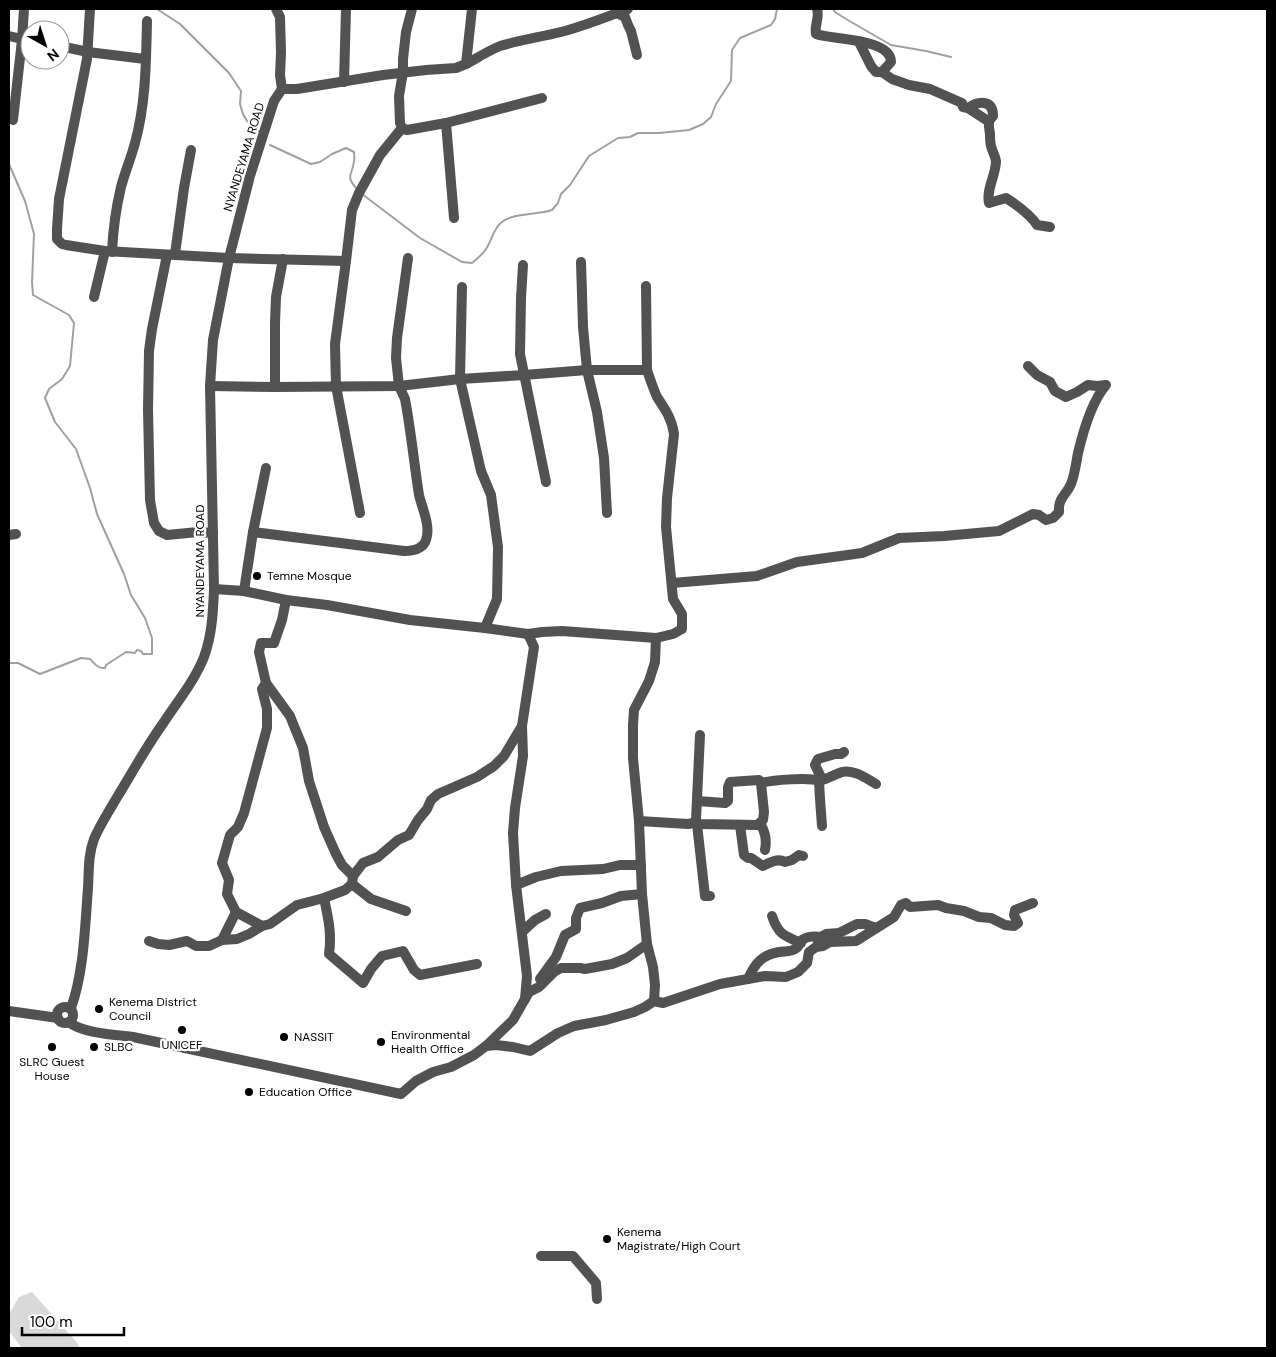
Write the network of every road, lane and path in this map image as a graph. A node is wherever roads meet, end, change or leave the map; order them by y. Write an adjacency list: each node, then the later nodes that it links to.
1 (90, 9): 12 (street)
2 (276, 9): 20 (street)
3 (346, 9): 19 (street)
4 (412, 9): 17 (street)
5 (472, 9): 15 (street)
6 (628, 9): 8 (street)
7 (817, 9): 10 (street)
8 (617, 13): 13 (street); 15 (street)
9 (147, 21): 14 (street)
10 (859, 42): 18 (street); 18 (street)
11 (70, 48): 12 (street)
12 (88, 52): 14 (street); 28 (street)
13 (637, 55)
14 (145, 59): 28 (street)
15 (466, 64): 17 (street)
16 (21, 70): 22 (street)
17 (404, 72): 19 (street); 24 (street)
18 (882, 72): 27 (street)
19 (344, 82): 20 (street)
20 (282, 89): 30 (street, NYANDEYAMA ROAD)
21 (542, 98): 23 (street)
22 (13, 120)
23 (446, 123): 24 (street); 26 (street)
24 (402, 128): 33 (street)
25 (191, 150): 29 (street)
26 (454, 218)
27 (1050, 227)
28 (108, 251): 29 (street); 38 (street)
29 (171, 255): 30 (street); 53 (street)
30 (229, 258): 32 (street); 44 (street, NYANDEYAMA ROAD)
31 (408, 258): 46 (street)
32 (283, 260): 33 (street); 47 (street)
33 (346, 260): 45 (street)
34 (581, 262): 40 (street)
35 (523, 265): 42 (street)
36 (646, 286): 41 (street)
37 (462, 287): 43 (street)
38 (94, 297)
39 (1028, 366): 54 (street)
40 (587, 370): 41 (street); 42 (street); 51 (street)
41 (647, 370): 54 (street)
42 (524, 376): 43 (street); 49 (street)
43 (460, 379): 46 (street); 58 (street)
44 (210, 386): 47 (street); 53 (street, NYANDEYAMA ROAD)
45 (336, 386): 46 (street); 47 (street); 50 (street)
46 (399, 386): 52 (street)
47 (274, 387)
48 (266, 468): 52 (street)
49 (546, 482)
50 (360, 513)
51 (607, 513)
52 (253, 532): 56 (street)
53 (212, 533): 55 (street, NYANDEYAMA ROAD)
54 (672, 583): 60 (street)
55 (214, 589): 56 (street); 102 (street, NYANDEYAMA ROAD)
56 (244, 591): 57 (street)
57 (286, 600): 58 (street); 61 (street)
58 (485, 628): 59 (street)
59 (528, 634): 60 (street); 62 (street)
60 (656, 638): 69 (street)
61 (266, 682): 77 (street); 84 (street)
62 (522, 726): 77 (street); 78 (street)
63 (700, 735): 68 (street)
64 (844, 752): 65 (street)
65 (819, 781): 66 (street); 67 (street); 73 (street)
66 (761, 783): 68 (street); 71 (street)
67 (876, 784)
68 (697, 802): 70 (street)
69 (639, 821): 70 (street); 76 (street)
70 (695, 823): 72 (street); 80 (street)
71 (760, 823): 72 (street); 74 (street)
72 (740, 825): 75 (street)
73 (822, 826)
74 (765, 850)
75 (802, 856)
76 (641, 866): 78 (street); 79 (street)
77 (352, 880): 81 (street); 83 (street)
78 (516, 885): 87 (street)
79 (642, 894): 96 (street); 100 (street)
80 (710, 896)
81 (324, 898): 89 (street); 98 (street)
82 (1033, 904): 90 (street)
83 (406, 911)
84 (236, 912): 89 (street); 93 (street)
85 (546, 914): 88 (street)
86 (772, 916): 95 (street)
87 (520, 918): 88 (street); 91 (street)
88 (534, 921): 91 (street)
89 (262, 926): 93 (street)
90 (876, 928): 92 (street); 97 (street)
91 (522, 932): 100 (street)
92 (821, 937): 95 (street); 97 (street)
93 (222, 940): 94 (street)
94 (149, 941)
95 (801, 943): 99 (street)
96 (646, 944): 100 (street); 101 (street)
97 (816, 947): 99 (street)
98 (477, 964)
99 (748, 979): 101 (street)
100 (527, 996): 106 (street)
101 (654, 1001): 106 (street)
102 (71, 1008): 104 (street); 105 (street)
103 (9, 1011): 104 (street)
104 (58, 1018): 105 (street)
105 (69, 1022): 106 (street)
106 (486, 1046)
107 (541, 1256): 108 (street)
108 (597, 1299)

